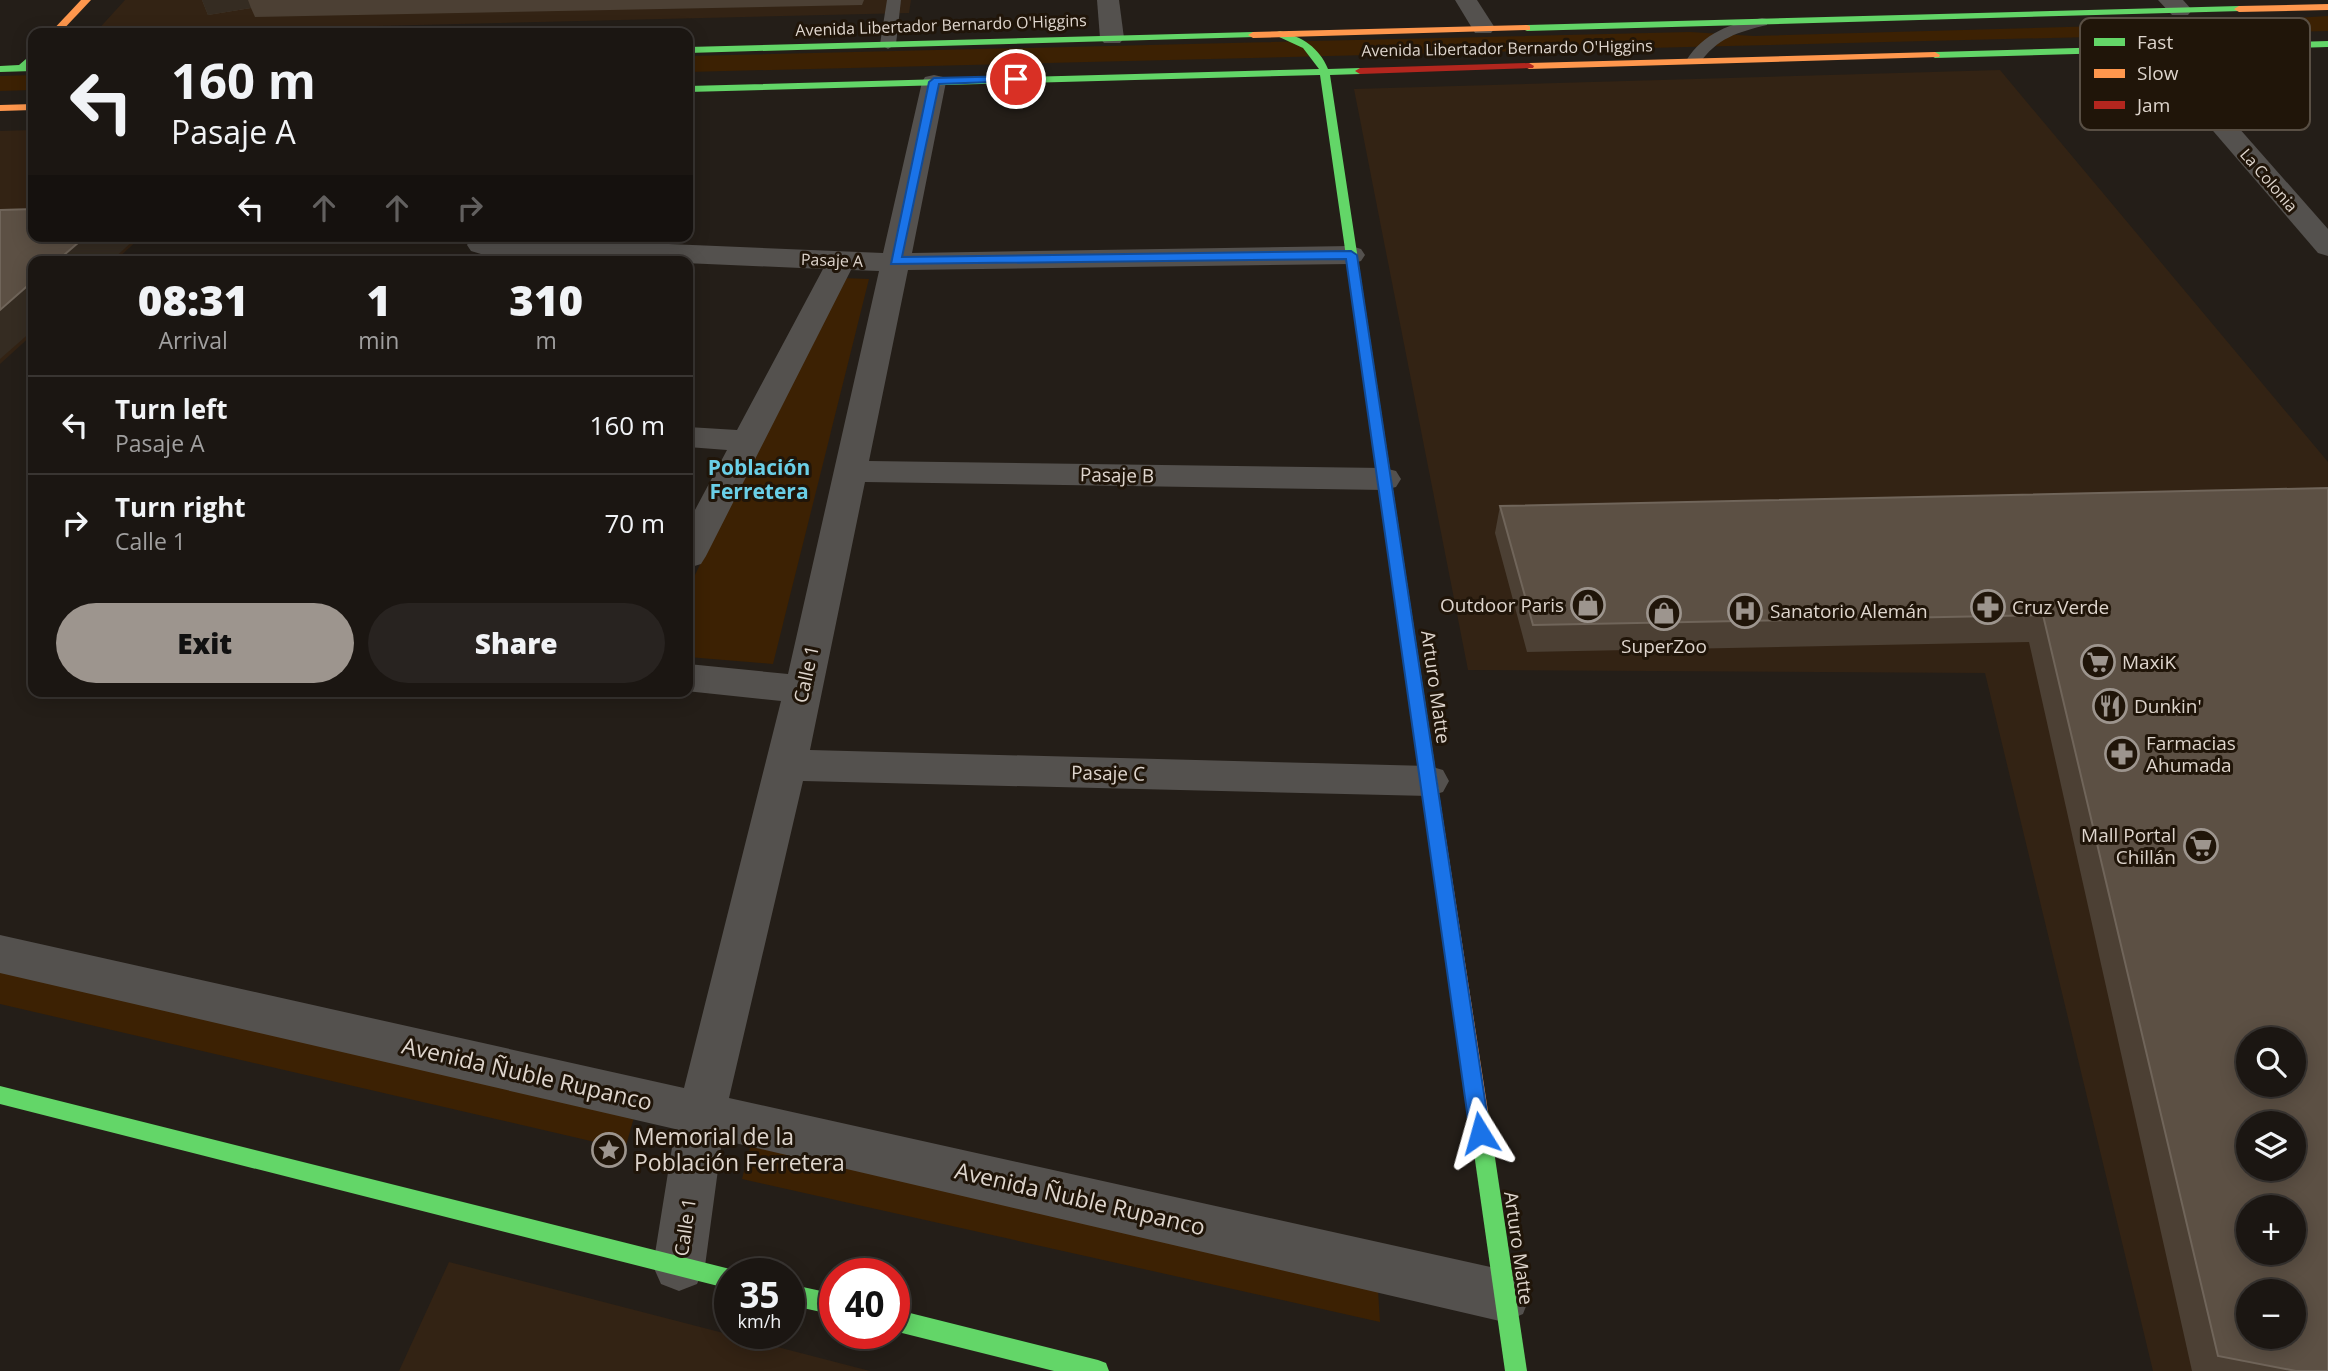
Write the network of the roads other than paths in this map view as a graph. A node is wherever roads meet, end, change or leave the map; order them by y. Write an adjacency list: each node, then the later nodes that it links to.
1 (86, 0): 8 (main road)
2 (894, 0): 13 (lane)
3 (1108, 0): 12 (street)
4 (1466, 0): 9 (street)
5 (2175, 5): 6 (main road, Avenida Libertador Bernardo O'Higgins); 7 (main road, Avenida Libertador Bernardo O'Higgins)
6 (2328, 6)
7 (1769, 21): 9 (main road, Avenida Libertador Bernardo O'Higgins); 18 (lane)
8 (60, 28)
9 (1483, 28): 10 (main road, Avenida Libertador Bernardo O'Higgins)
10 (1280, 34): 11 (main road, Avenida Libertador Bernardo O'Higgins); 21 (main road)
11 (1165, 37): 12 (main road, Avenida Libertador Bernardo O'Higgins); 22 (main road)
12 (1112, 38): 13 (main road, Avenida Libertador Bernardo O'Higgins)
13 (888, 44): 16 (main road, Avenida Libertador Bernardo O'Higgins)
14 (2310, 44): 15 (main road, Avenida Libertador Bernardo O'Higgins)
15 (2328, 44)
16 (693, 50)
17 (2080, 50): 18 (main road, Avenida Libertador Bernardo O'Higgins)
18 (1693, 61): 21 (main road, Avenida Libertador Bernardo O'Higgins)
19 (28, 64): 20 (main road)
20 (0, 69)
21 (1324, 70): 22 (main road, Avenida Libertador Bernardo O'Higgins); 30 (main road, Arturo Matte)
22 (1171, 75): 23 (main road, Avenida Libertador Bernardo O'Higgins)
23 (934, 82): 24 (main road, Avenida Libertador Bernardo O'Higgins); 32 (street, Calle 1)
24 (693, 89)
25 (28, 107): 26 (main road)
26 (0, 108)
27 (2226, 130): 29 (street, La Colonia)
28 (481, 245): 31 (street, Pasaje A)
29 (2328, 247)
30 (1351, 255): 32 (street, Pasaje A); 36 (main road, Arturo Matte)
31 (841, 261): 32 (street, Pasaje A); 34 (street)
32 (896, 261): 35 (street, Calle 1)
33 (693, 437): 34 (street)
34 (747, 441): 37 (street)
35 (850, 471): 36 (street, Pasaje B); 39 (street, Calle 1)
36 (1384, 479): 41 (main road, Arturo Matte)
37 (693, 545)
38 (693, 678): 39 (street)
39 (803, 689): 40 (street, Calle 1)
40 (787, 765): 41 (street, Pasaje C); 44 (street, Calle 1)
41 (1429, 781): 47 (main road, Arturo Matte)
42 (0, 954): 44 (street, Avenida Ñuble Rupanco)
43 (0, 1095): 45 (main road)
44 (701, 1114): 45 (street, Calle 1); 47 (street, Avenida Ñuble Rupanco)
45 (679, 1266): 46 (main road)
46 (714, 1275)
47 (1504, 1296): 50 (main road, Arturo Matte)
48 (910, 1324): 49 (main road)
49 (1098, 1371)
50 (1516, 1371)

